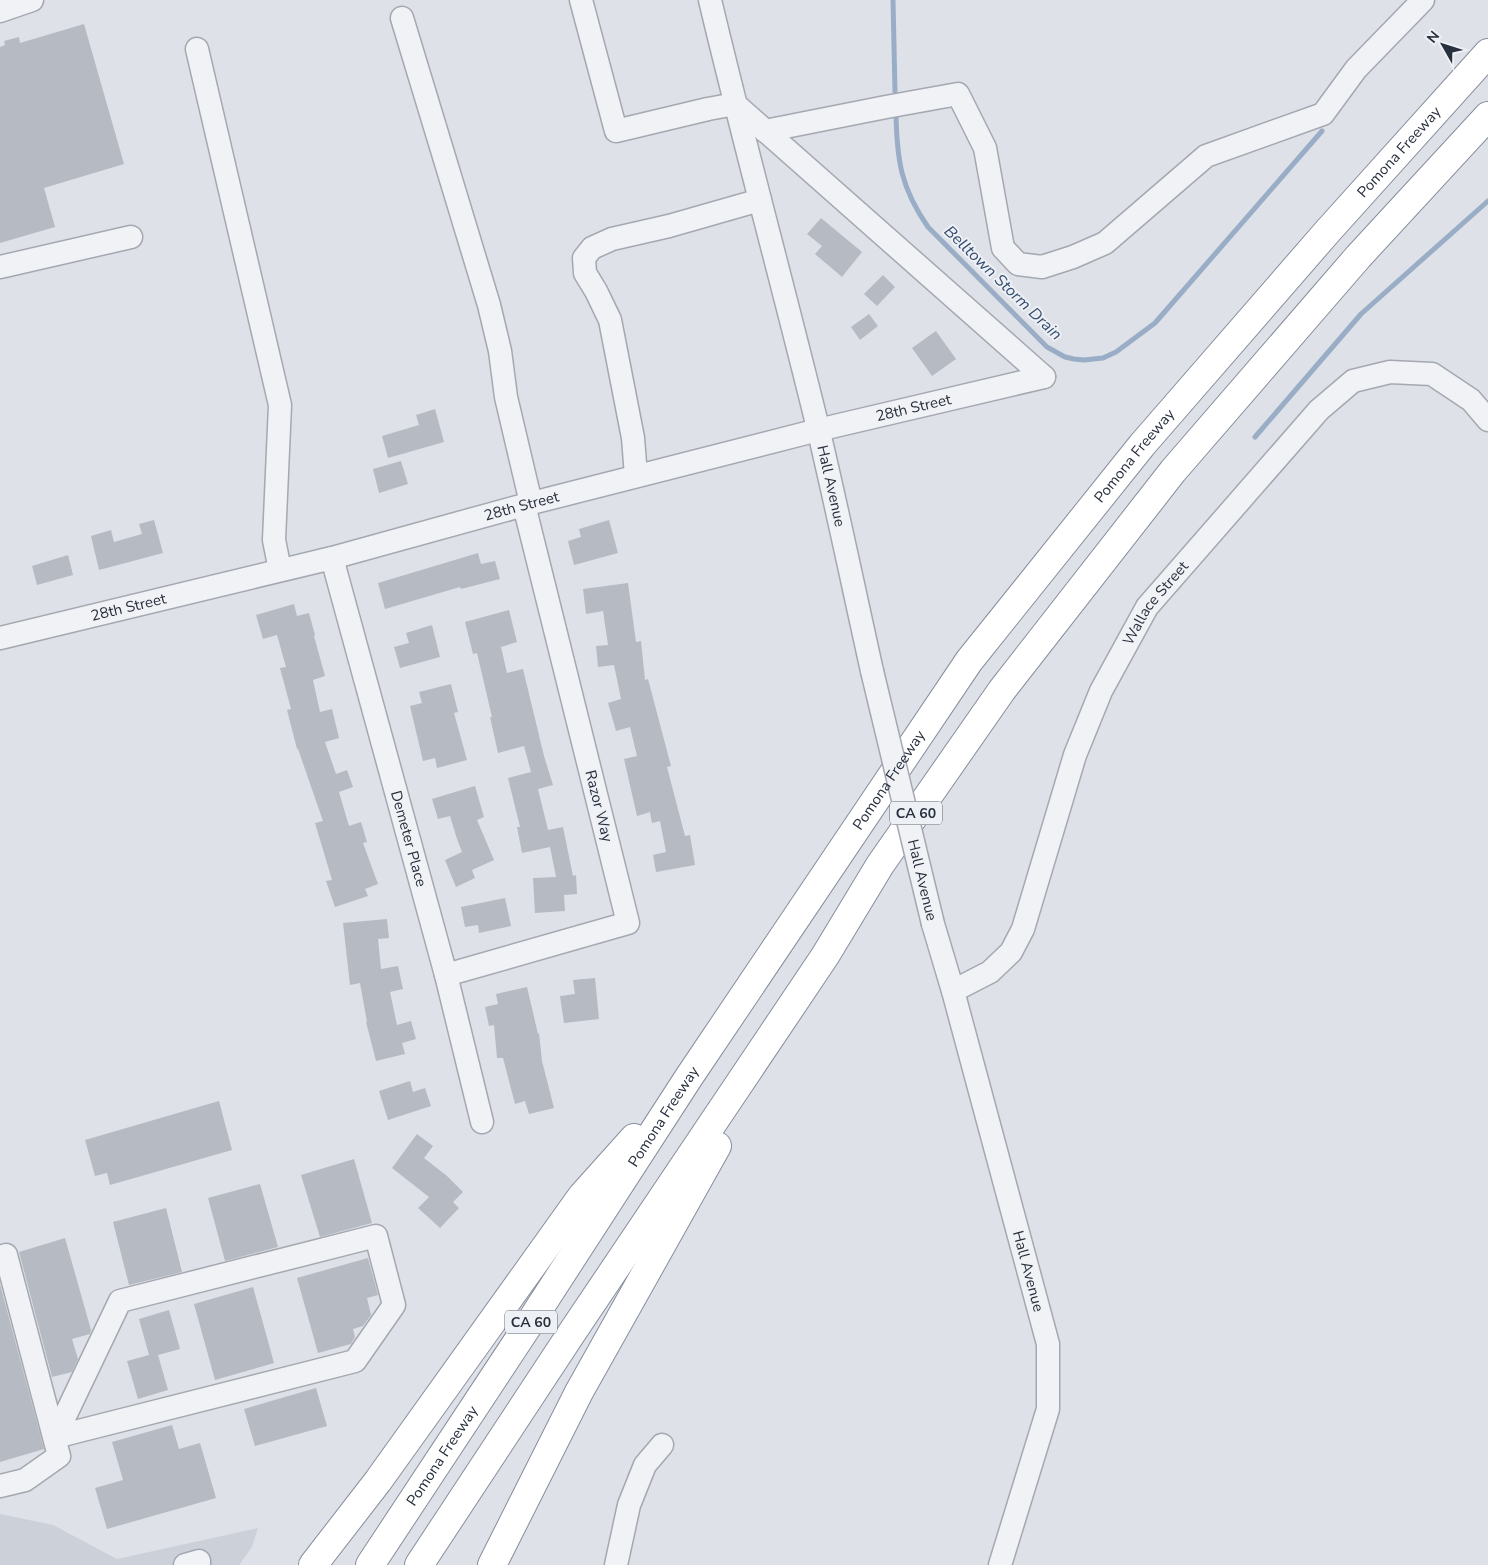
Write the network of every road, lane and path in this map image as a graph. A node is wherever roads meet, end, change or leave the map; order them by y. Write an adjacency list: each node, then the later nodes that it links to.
1 (32, 0): 5 (street)
2 (581, 0): 9 (street)
3 (710, 0): 9 (street, Hall Avenue)
4 (1423, 0): 11 (street)
5 (0, 11)
6 (402, 18): 18 (street)
7 (197, 49): 20 (street)
8 (1488, 53): 25 (highway, Pomona Freeway / CA 60)
9 (735, 104): 11 (street); 12 (street, Hall Avenue)
10 (1488, 116): 22 (highway, CA 60)
11 (765, 131): 16 (street, 28th Street)
12 (760, 200): 16 (street, Hall Avenue); 17 (street)
13 (131, 237): 14 (street)
14 (0, 267)
15 (1488, 420): 24 (street, Wallace Street)
16 (818, 430): 17 (street, 28th Street); 24 (street, Hall Avenue, bridge)
17 (636, 476): 18 (street, 28th Street)
18 (527, 504): 19 (street, 28th Street); 23 (street, Razor Way)
19 (332, 558): 20 (street, 28th Street); 23 (street, Demeter Place)
20 (280, 570): 21 (street, 28th Street)
21 (0, 638)
22 (825, 956): 35 (highway, CA 60); 36 (highway)
23 (446, 975): 26 (street, Demeter Place)
24 (953, 991): 38 (street, Hall Avenue)
25 (689, 1077): 33 (highway); 34 (highway, Pomona Freeway / CA 60)
26 (482, 1122)
27 (0, 1257): 28 (street)
28 (55, 1438): 28 (street); 30 (street)
29 (662, 1445): 37 (street)
30 (0, 1486)
31 (185, 1565): 32 (street)
32 (199, 1565)
33 (313, 1565)
34 (370, 1565)
35 (419, 1565)
36 (492, 1565)
37 (616, 1565)
38 (1000, 1565)

